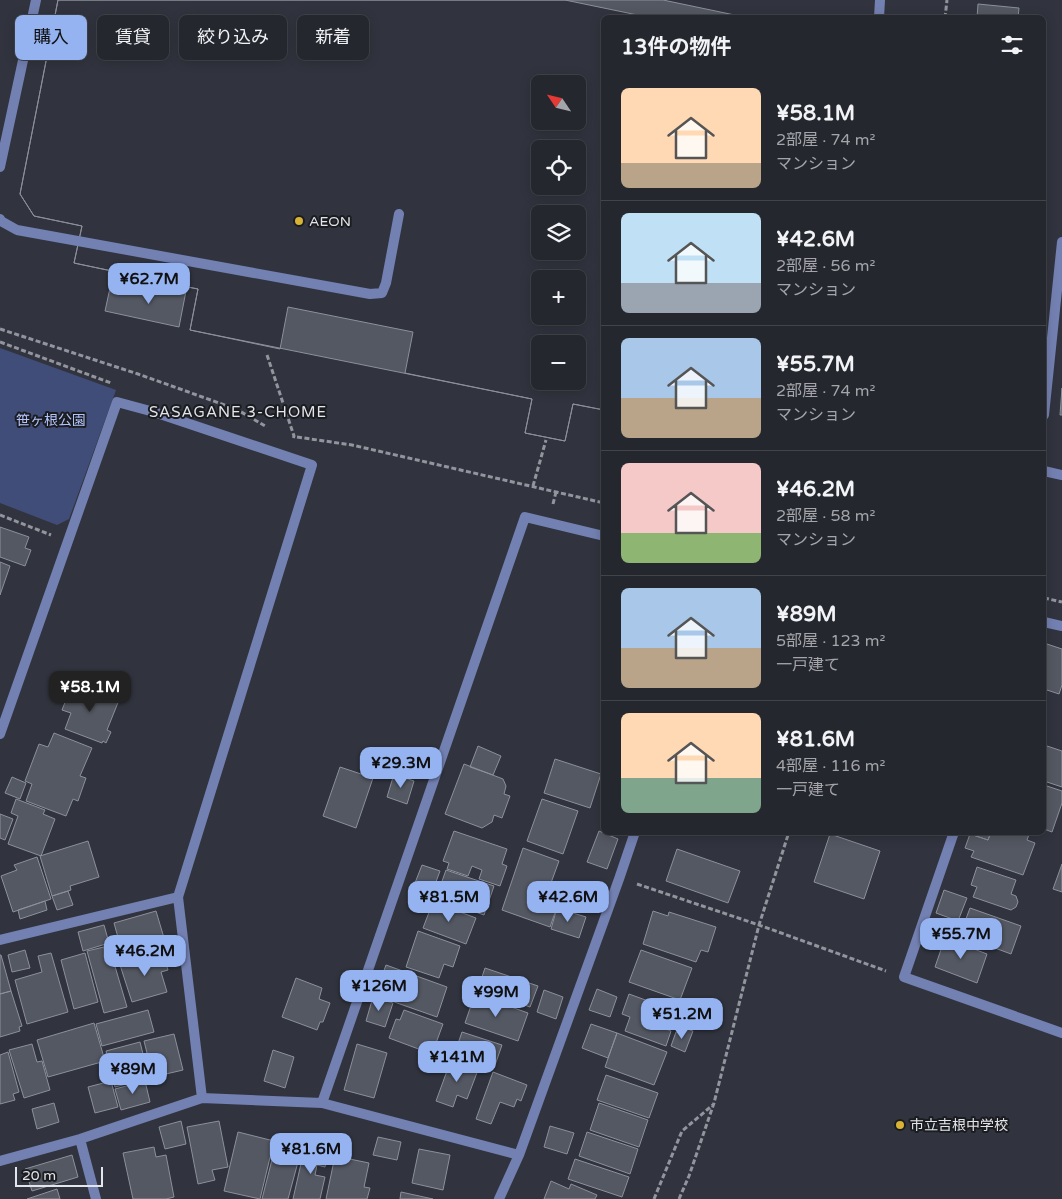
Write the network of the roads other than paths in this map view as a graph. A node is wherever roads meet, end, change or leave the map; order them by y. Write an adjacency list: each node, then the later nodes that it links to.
1 (36, 0): 4 (street)
2 (880, 0): 3 (street)
3 (879, 15)
4 (0, 167)
5 (399, 214): 6 (street)
6 (0, 219)
7 (1062, 242): 8 (street)
8 (1046, 395)
9 (1046, 471): 10 (street)
10 (1062, 474)
11 (601, 535): 21 (street)
12 (1046, 622): 13 (street)
13 (1062, 626)
14 (0, 734): 17 (street)
15 (634, 835): 23 (street)
16 (953, 835): 19 (street)
17 (178, 897): 18 (street); 20 (street)
18 (0, 940)
19 (1062, 1033)
20 (202, 1098): 21 (street); 22 (street)
21 (322, 1103): 23 (street)
22 (80, 1139): 24 (street); 25 (street)
23 (519, 1155): 26 (street)
24 (0, 1161)
25 (96, 1199)
26 (499, 1199)

